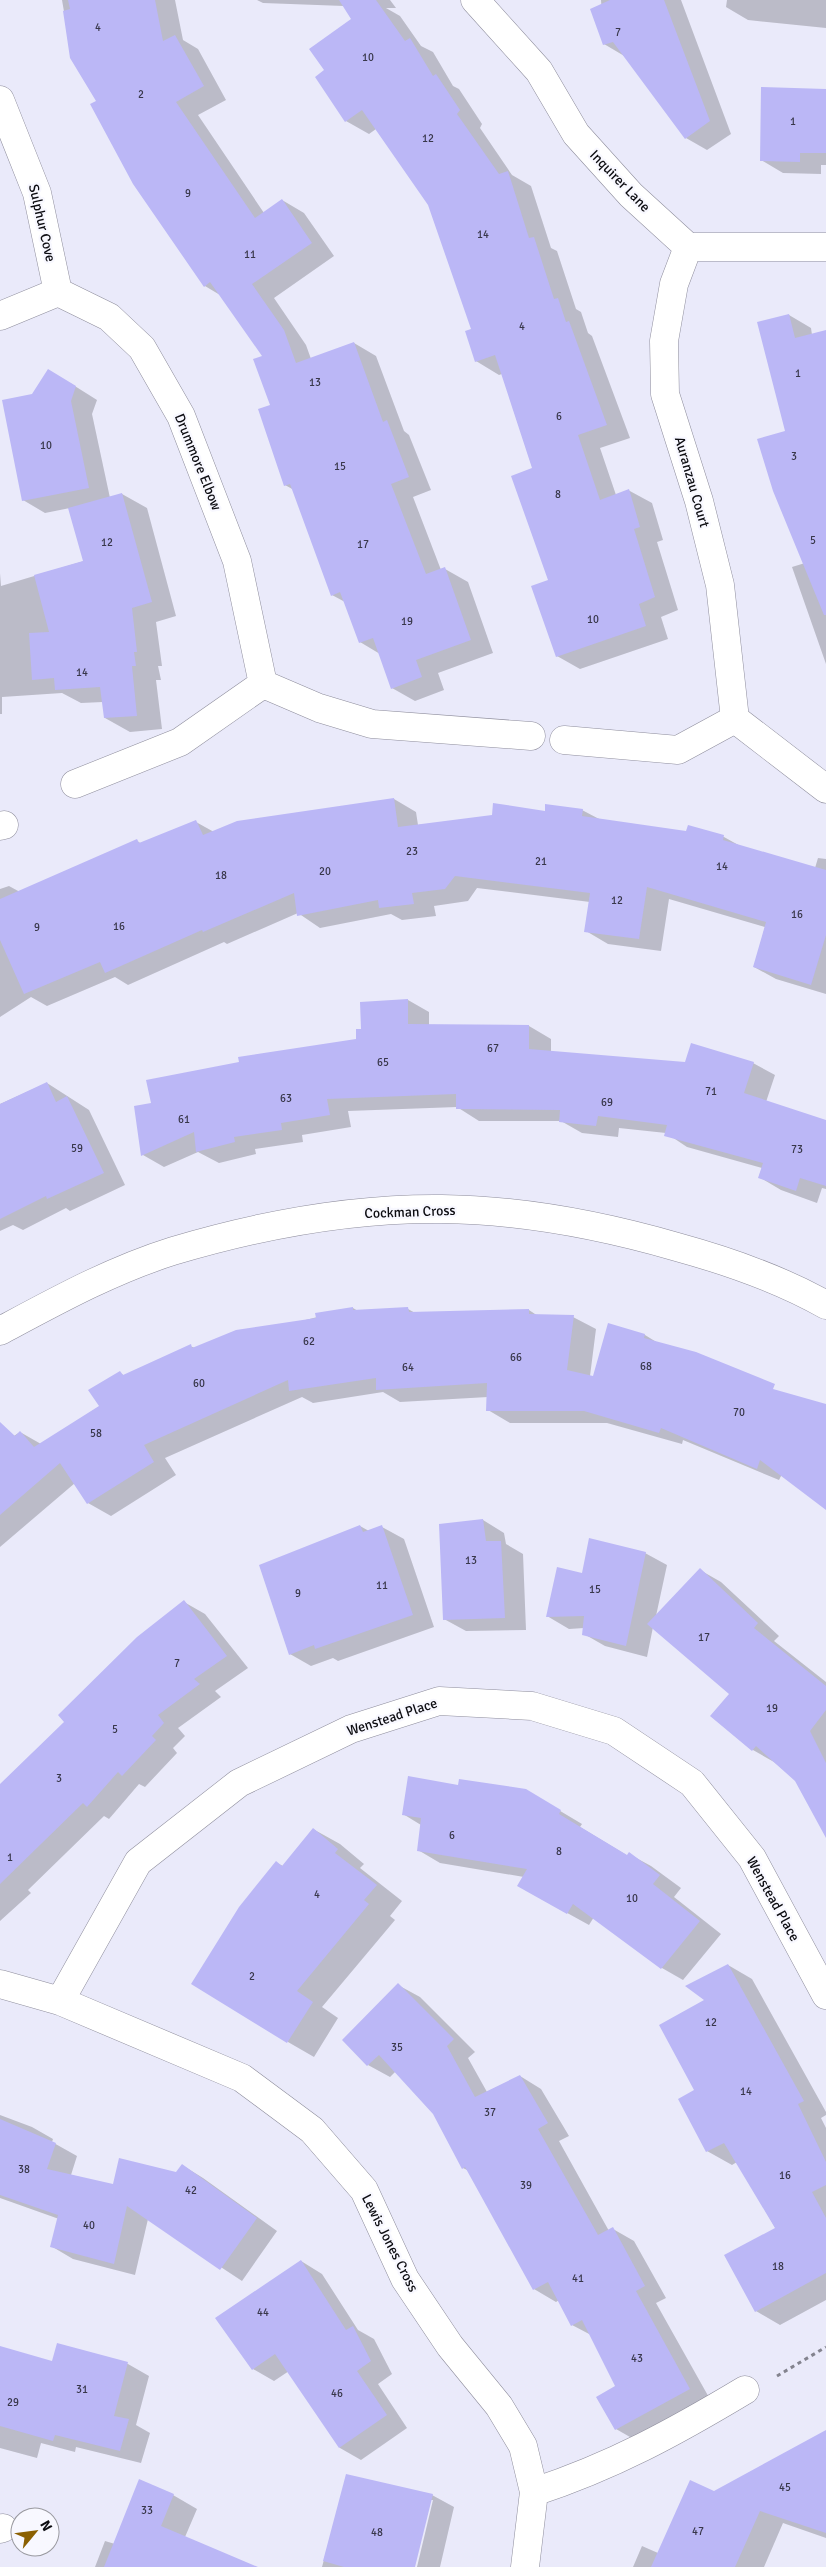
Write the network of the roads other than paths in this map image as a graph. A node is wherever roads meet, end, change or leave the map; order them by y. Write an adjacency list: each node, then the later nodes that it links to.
1 (475, 0): 3 (street, Inquirer Lane)
2 (0, 100): 5 (street, Sulphur Cove)
3 (688, 247): 4 (street); 8 (street, Auranzau Court)
4 (826, 247)
5 (58, 292): 6 (street); 7 (street, Drummore Elbow)
6 (0, 316)
7 (263, 684): 9 (street); 11 (street)
8 (735, 719): 10 (street); 12 (street)
9 (531, 736)
10 (564, 740)
11 (76, 784)
12 (826, 789)
13 (826, 1305): 14 (street, Cockman Cross)
14 (0, 1331)
15 (0, 1984): 17 (street, Lewis Jones Cross)
16 (826, 1995): 17 (street, Wenstead Place)
17 (60, 2001): 19 (street, Lewis Jones Cross)
18 (745, 2390): 19 (street)
19 (534, 2492): 20 (street, Lewis Jones Cross)
20 (525, 2567)

